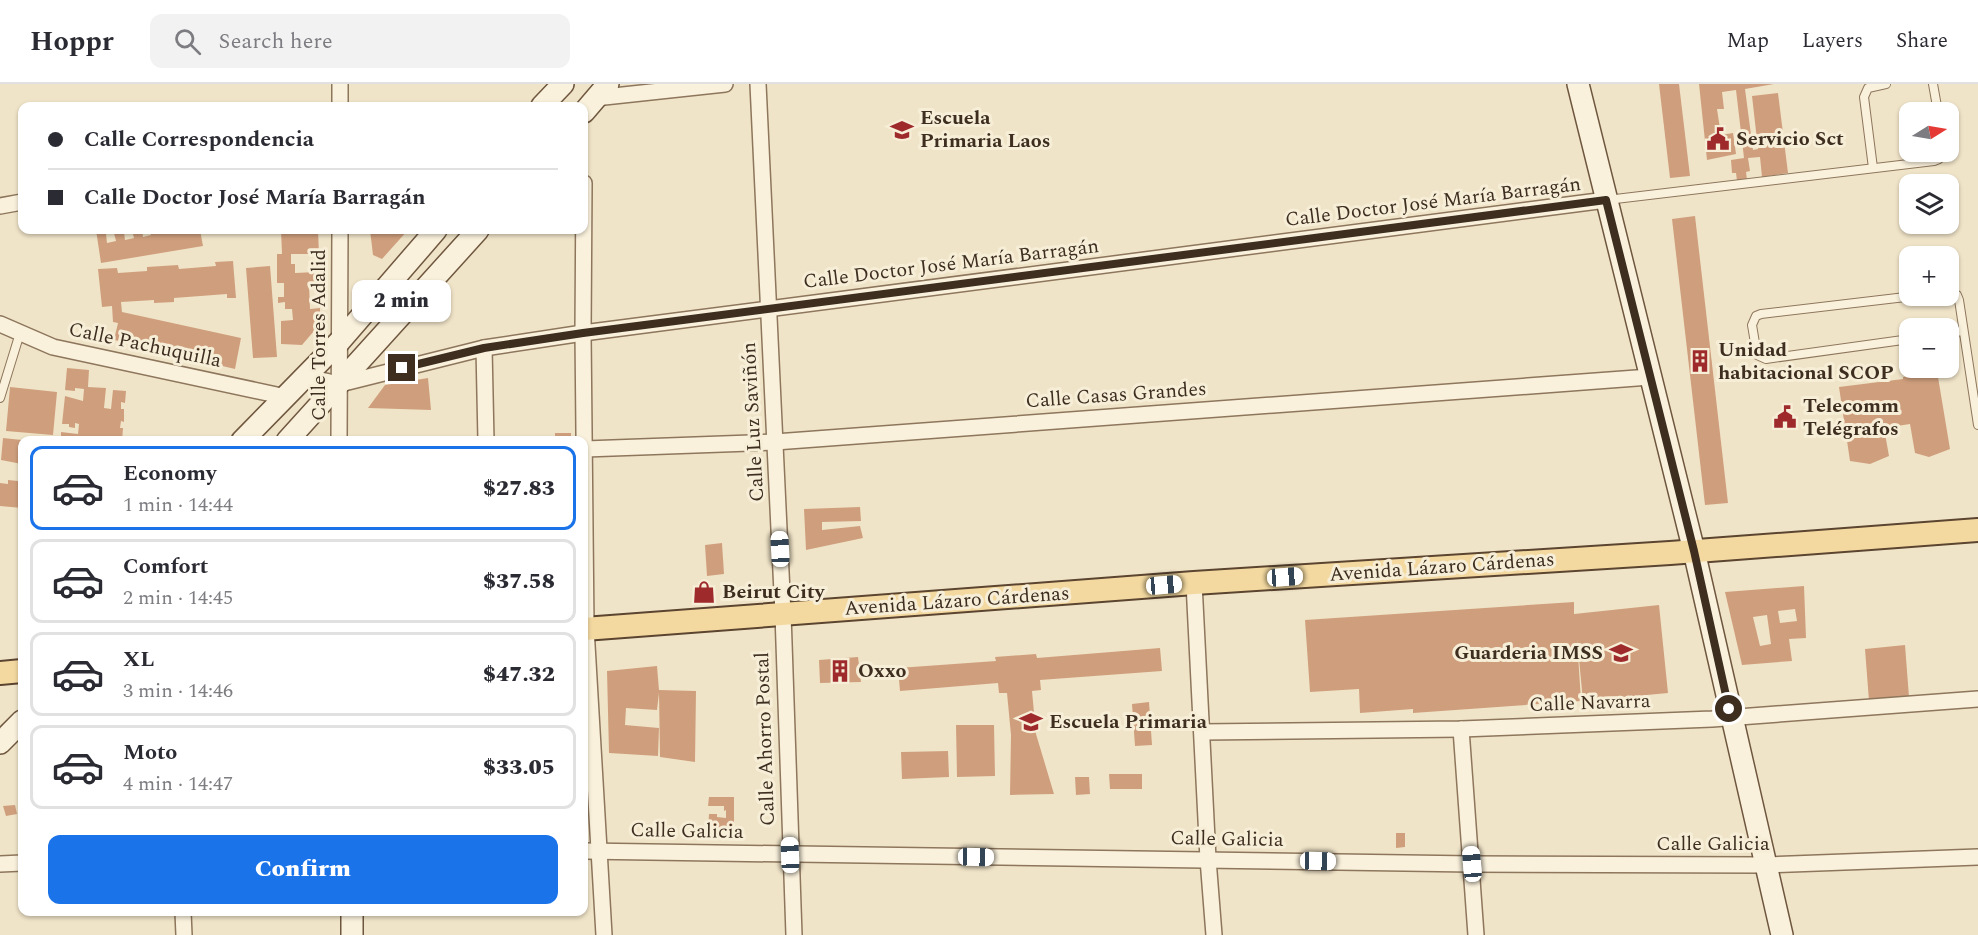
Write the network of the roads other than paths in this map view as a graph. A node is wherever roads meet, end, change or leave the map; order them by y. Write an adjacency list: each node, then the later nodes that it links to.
1 (340, 84): 9 (street)
2 (563, 84): 10 (street)
3 (725, 84): 8 (street)
4 (758, 84): 23 (street, Calle Luz Saviñón)
5 (1578, 84): 14 (street)
6 (1886, 84): 13 (lane)
7 (1933, 84): 11 (lane)
8 (596, 98)
9 (340, 102)
10 (546, 102)
11 (1936, 102)
12 (1925, 162): 13 (lane)
13 (1873, 168): 14 (lane)
14 (1606, 200): 23 (street, Calle Doctor José María Barragán); 32 (street)
15 (18, 203): 16 (street)
16 (0, 206)
17 (340, 234): 29 (street, Calle Torres Adalid)
18 (433, 234): 29 (street)
19 (474, 234): 34 (street)
20 (584, 234): 28 (street)
21 (1899, 298): 30 (lane)
22 (1959, 300): 26 (lane)
23 (769, 309): 28 (street, Calle Doctor José María Barragán); 43 (street, Calle Luz Saviñón)
24 (0, 324): 27 (street, Calle Pachuquilla)
25 (1959, 332): 26 (lane)
26 (1963, 332): 37 (lane)
27 (20, 333): 35 (street, Calle Pachuquilla); 36 (lane)
28 (583, 333): 31 (street, Calle Doctor José María Barragán); 42 (street)
29 (340, 341): 33 (street); 34 (street, Calle Torres Adalid)
30 (1899, 341)
31 (484, 348): 34 (street, Calle Doctor José María Barragán); 41 (street)
32 (1650, 376): 43 (street, Calle Casas Grandes); 46 (street)
33 (306, 377): 34 (street, Calle Doctor José María Barragán); 35 (street)
34 (340, 384): 39 (street); 40 (street, Calle Torres Adalid)
35 (286, 397): 38 (street)
36 (0, 398)
37 (1978, 425)
38 (247, 436)
39 (292, 436)
40 (339, 436)
41 (486, 436)
42 (585, 436)
43 (775, 442): 44 (street, Calle Casas Grandes); 48 (street, Calle Luz Saviñón)
44 (588, 449)
45 (1978, 530): 46 (main road, Avenida Lázaro Cárdenas)
46 (1694, 551): 47 (main road, Avenida Lázaro Cárdenas); 52 (street)
47 (1194, 583): 48 (main road, Avenida Lázaro Cárdenas); 55 (street)
48 (783, 614): 49 (main road, Avenida Lázaro Cárdenas); 59 (street, Calle Ahorro Postal)
49 (588, 628)
50 (588, 673): 58 (street)
51 (1978, 699): 52 (street, Calle Navarra)
52 (1731, 718): 54 (street, Calle Navarra); 65 (street)
53 (18, 725): 56 (street)
54 (1461, 729): 55 (street, Calle Navarra); 64 (street)
55 (1202, 732): 61 (street)
56 (0, 743)
57 (588, 851): 58 (street, Calle Galicia)
58 (600, 851): 59 (street, Calle Galicia); 70 (street)
59 (790, 855): 61 (street, Calle Galicia); 71 (street, Calle Ahorro Postal)
60 (1978, 857): 65 (street, Calle Galicia)
61 (1208, 860): 64 (street, Calle Galicia); 72 (street)
62 (18, 863): 63 (street)
63 (0, 864)
64 (1472, 864): 65 (street, Calle Galicia); 73 (street)
65 (1764, 865): 74 (street)
66 (183, 916): 68 (street)
67 (352, 916): 69 (street)
68 (184, 935)
69 (352, 935)
70 (604, 935)
71 (794, 935)
72 (1214, 935)
73 (1476, 935)
74 (1782, 935)

